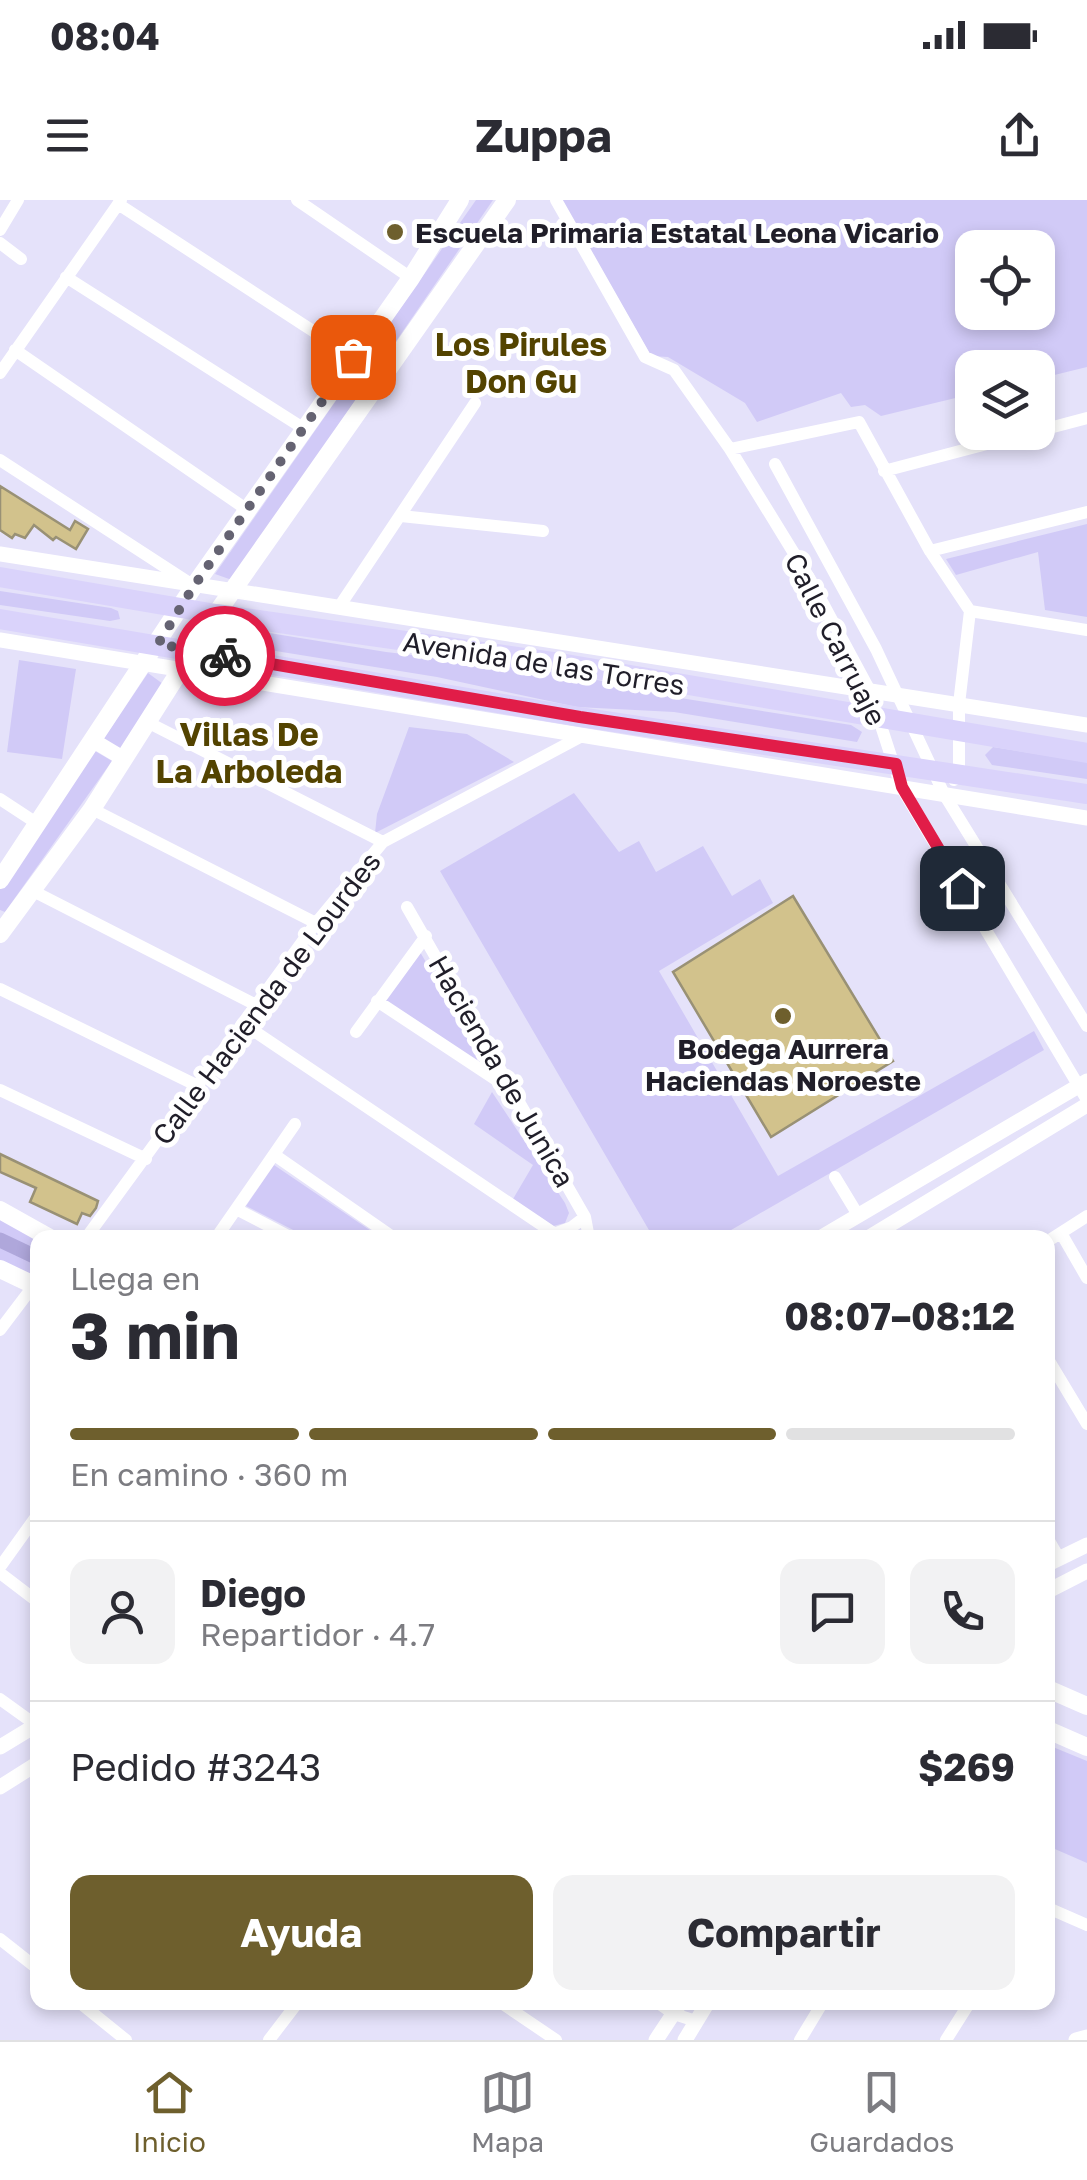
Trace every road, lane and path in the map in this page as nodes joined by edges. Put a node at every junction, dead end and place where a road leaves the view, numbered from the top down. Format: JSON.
{"nodes":[{"id":1,"x":18,"y":200,"type":"edge"},
{"id":2,"x":297,"y":200,"type":"edge"},
{"id":3,"x":460,"y":200,"type":"edge"},
{"id":4,"x":507,"y":200,"type":"edge"},
{"id":5,"x":556,"y":200,"type":"edge"},
{"id":6,"x":120,"y":202,"type":"edge"},
{"id":7,"x":0,"y":230,"type":"edge"},
{"id":8,"x":0,"y":244,"type":"edge"},
{"id":9,"x":21,"y":259,"type":"dead end"},
{"id":10,"x":66,"y":277,"type":"junction"},
{"id":11,"x":412,"y":278,"type":"junction"},
{"id":12,"x":15,"y":350,"type":"junction"},
{"id":13,"x":353,"y":357,"type":"junction"},
{"id":14,"x":0,"y":373,"type":"edge"},
{"id":15,"x":475,"y":403,"type":"dead end"},
{"id":16,"x":1087,"y":418,"type":"edge"},
{"id":17,"x":1055,"y":427,"type":"edge"},
{"id":18,"x":303,"y":428,"type":"junction"},
{"id":19,"x":730,"y":449,"type":"junction"},
{"id":20,"x":965,"y":450,"type":"edge"},
{"id":21,"x":0,"y":460,"type":"edge"},
{"id":22,"x":775,"y":464,"type":"dead end"},
{"id":23,"x":884,"y":471,"type":"junction"},
{"id":24,"x":246,"y":509,"type":"junction"},
{"id":25,"x":1087,"y":512,"type":"edge"},
{"id":26,"x":402,"y":516,"type":"junction"},
{"id":27,"x":543,"y":532,"type":"dead end"},
{"id":28,"x":930,"y":551,"type":"junction"},
{"id":29,"x":0,"y":554,"type":"edge"},
{"id":30,"x":0,"y":577,"type":"edge"},
{"id":31,"x":194,"y":586,"type":"junction"},
{"id":32,"x":235,"y":590,"type":"junction"},
{"id":33,"x":339,"y":607,"type":"junction"},
{"id":34,"x":180,"y":608,"type":"junction"},
{"id":35,"x":970,"y":611,"type":"junction"},
{"id":36,"x":216,"y":614,"type":"junction"},
{"id":37,"x":0,"y":619,"type":"edge"},
{"id":38,"x":1087,"y":630,"type":"edge"},
{"id":39,"x":0,"y":640,"type":"edge"},
{"id":40,"x":152,"y":653,"type":"junction"},
{"id":41,"x":187,"y":659,"type":"junction"},
{"id":42,"x":869,"y":690,"type":"junction"},
{"id":43,"x":899,"y":695,"type":"junction"},
{"id":44,"x":959,"y":704,"type":"junction"},
{"id":45,"x":880,"y":720,"type":"junction"},
{"id":46,"x":149,"y":723,"type":"junction"},
{"id":47,"x":913,"y":725,"type":"junction"},
{"id":48,"x":1087,"y":725,"type":"edge"},
{"id":49,"x":959,"y":733,"type":"junction"},
{"id":50,"x":582,"y":736,"type":"junction"},
{"id":51,"x":94,"y":742,"type":"junction"},
{"id":52,"x":1087,"y":753,"type":"edge"},
{"id":53,"x":124,"y":759,"type":"junction"},
{"id":54,"x":896,"y":764,"type":"junction"},
{"id":55,"x":932,"y":769,"type":"junction"},
{"id":56,"x":958,"y":774,"type":"junction"},
{"id":57,"x":902,"y":787,"type":"junction"},
{"id":58,"x":944,"y":794,"type":"junction"},
{"id":59,"x":1087,"y":794,"type":"edge"},
{"id":60,"x":0,"y":799,"type":"edge"},
{"id":61,"x":92,"y":809,"type":"junction"},
{"id":62,"x":1087,"y":818,"type":"edge"},
{"id":63,"x":38,"y":824,"type":"junction"},
{"id":64,"x":383,"y":842,"type":"junction"},
{"id":65,"x":0,"y":880,"type":"edge"},
{"id":66,"x":31,"y":890,"type":"junction"},
{"id":67,"x":408,"y":907,"type":"dead end"},
{"id":68,"x":3,"y":923,"type":"edge"},
{"id":69,"x":316,"y":923,"type":"junction"},
{"id":70,"x":426,"y":936,"type":"junction"},
{"id":71,"x":0,"y":988,"type":"edge"},
{"id":72,"x":377,"y":1001,"type":"junction"},
{"id":73,"x":1081,"y":1003,"type":"edge"},
{"id":74,"x":256,"y":1006,"type":"junction"},
{"id":75,"x":245,"y":1024,"type":"junction"},
{"id":76,"x":1087,"y":1026,"type":"edge"},
{"id":77,"x":356,"y":1032,"type":"dead end"},
{"id":78,"x":198,"y":1086,"type":"junction"},
{"id":79,"x":0,"y":1090,"type":"edge"},
{"id":80,"x":515,"y":1093,"type":"junction"},
{"id":81,"x":1085,"y":1093,"type":"edge"},
{"id":82,"x":295,"y":1124,"type":"dead end"},
{"id":83,"x":276,"y":1156,"type":"junction"},
{"id":84,"x":146,"y":1159,"type":"junction"},
{"id":85,"x":835,"y":1177,"type":"dead end"},
{"id":86,"x":236,"y":1209,"type":"junction"},
{"id":87,"x":0,"y":1210,"type":"edge"},
{"id":88,"x":858,"y":1215,"type":"junction"},
{"id":89,"x":1087,"y":1216,"type":"edge"},
{"id":90,"x":586,"y":1217,"type":"junction"},
{"id":91,"x":36,"y":1230,"type":"edge"},
{"id":92,"x":92,"y":1230,"type":"edge"},
{"id":93,"x":222,"y":1230,"type":"edge"},
{"id":94,"x":277,"y":1230,"type":"edge"},
{"id":95,"x":382,"y":1230,"type":"edge"},
{"id":96,"x":551,"y":1230,"type":"edge"},
{"id":97,"x":567,"y":1230,"type":"edge"},
{"id":98,"x":588,"y":1230,"type":"edge"},
{"id":99,"x":833,"y":1230,"type":"edge"},
{"id":100,"x":881,"y":1230,"type":"edge"},
{"id":101,"x":1061,"y":1233,"type":"junction"},
{"id":102,"x":1055,"y":1237,"type":"edge"},
{"id":103,"x":0,"y":1269,"type":"edge"},
{"id":104,"x":1087,"y":1278,"type":"edge"},
{"id":105,"x":30,"y":1283,"type":"edge"},
{"id":106,"x":30,"y":1293,"type":"edge"},
{"id":107,"x":0,"y":1330,"type":"edge"},
{"id":108,"x":1055,"y":1371,"type":"edge"},
{"id":109,"x":1087,"y":1424,"type":"edge"},
{"id":110,"x":30,"y":1526,"type":"edge"},
{"id":111,"x":1087,"y":1545,"type":"edge"},
{"id":112,"x":1055,"y":1560,"type":"edge"},
{"id":113,"x":0,"y":1570,"type":"edge"},
{"id":114,"x":1086,"y":1572,"type":"edge"},
{"id":115,"x":1055,"y":1588,"type":"edge"},
{"id":116,"x":30,"y":1595,"type":"edge"},
{"id":117,"x":1055,"y":1692,"type":"edge"},
{"id":118,"x":0,"y":1699,"type":"edge"},
{"id":119,"x":1087,"y":1706,"type":"edge"},
{"id":120,"x":30,"y":1720,"type":"edge"},
{"id":121,"x":30,"y":1729,"type":"edge"},
{"id":122,"x":1055,"y":1733,"type":"edge"},
{"id":123,"x":1087,"y":1747,"type":"edge"},
{"id":124,"x":0,"y":1748,"type":"edge"},
{"id":125,"x":30,"y":1768,"type":"edge"},
{"id":126,"x":0,"y":1787,"type":"edge"},
{"id":127,"x":1055,"y":1911,"type":"edge"},
{"id":128,"x":1087,"y":1925,"type":"edge"},
{"id":129,"x":0,"y":1940,"type":"edge"},
{"id":130,"x":30,"y":1963,"type":"edge"},
{"id":131,"x":89,"y":2010,"type":"edge"},
{"id":132,"x":291,"y":2010,"type":"edge"},
{"id":133,"x":512,"y":2010,"type":"edge"},
{"id":134,"x":676,"y":2010,"type":"edge"},
{"id":135,"x":680,"y":2010,"type":"edge"},
{"id":136,"x":703,"y":2010,"type":"edge"},
{"id":137,"x":818,"y":2010,"type":"edge"},
{"id":138,"x":965,"y":2010,"type":"edge"},
{"id":139,"x":696,"y":2020,"type":"junction"},
{"id":140,"x":1087,"y":2037,"type":"edge"},
{"id":141,"x":126,"y":2040,"type":"edge"},
{"id":142,"x":270,"y":2040,"type":"edge"},
{"id":143,"x":556,"y":2040,"type":"edge"},
{"id":144,"x":656,"y":2040,"type":"edge"},
{"id":145,"x":685,"y":2040,"type":"edge"},
{"id":146,"x":800,"y":2040,"type":"edge"},
{"id":147,"x":946,"y":2040,"type":"edge"},
{"id":148,"x":1076,"y":2040,"type":"edge"}],
"edges":[{"from":1,"to":7,"type":"street"},
{"from":2,"to":11,"type":"street"},
{"from":3,"to":11,"type":"main road"},
{"from":4,"to":32,"type":"main road"},
{"from":5,"to":19,"type":"street","name":"Calle Carruaje"},
{"from":6,"to":10,"type":"street"},
{"from":6,"to":13,"type":"street"},
{"from":8,"to":9,"type":"street"},
{"from":10,"to":12,"type":"street"},
{"from":10,"to":18,"type":"street"},
{"from":11,"to":13,"type":"main road"},
{"from":12,"to":14,"type":"street"},
{"from":12,"to":24,"type":"street"},
{"from":13,"to":18,"type":"main road"},
{"from":15,"to":26,"type":"street"},
{"from":16,"to":17,"type":"street"},
{"from":18,"to":24,"type":"main road"},
{"from":19,"to":23,"type":"street"},
{"from":19,"to":42,"type":"street","name":"Calle Carruaje"},
{"from":20,"to":23,"type":"street"},
{"from":21,"to":31,"type":"street"},
{"from":22,"to":43,"type":"street","name":"Calle Carruaje"},
{"from":23,"to":28,"type":"street"},
{"from":24,"to":31,"type":"main road"},
{"from":25,"to":28,"type":"street"},
{"from":26,"to":27,"type":"street"},
{"from":26,"to":33,"type":"street"},
{"from":28,"to":35,"type":"street"},
{"from":29,"to":31,"type":"street","name":"Avenida de las Torres"},
{"from":30,"to":34,"type":"main road","name":"Avenida de las Torres"},
{"from":31,"to":32,"type":"street","name":"Avenida de las Torres"},
{"from":31,"to":34,"type":"main road"},
{"from":32,"to":33,"type":"street","name":"Avenida de las Torres"},
{"from":32,"to":36,"type":"main road"},
{"from":33,"to":42,"type":"street","name":"Avenida de las Torres"},
{"from":34,"to":36,"type":"main road","name":"Avenida de las Torres"},
{"from":34,"to":40,"type":"main road"},
{"from":35,"to":38,"type":"street"},
{"from":35,"to":44,"type":"street"},
{"from":36,"to":41,"type":"main road"},
{"from":36,"to":45,"type":"main road","name":"Avenida de las Torres"},
{"from":37,"to":40,"type":"main road","name":"Avenida de las Torres"},
{"from":39,"to":40,"type":"street","name":"Avenida de las Torres"},
{"from":40,"to":41,"type":"main road","name":"Avenida de las Torres"},
{"from":40,"to":51,"type":"main road"},
{"from":41,"to":46,"type":"main road"},
{"from":41,"to":50,"type":"street","name":"Avenida de las Torres"},
{"from":41,"to":54,"type":"main road","name":"Avenida de las Torres"},
{"from":42,"to":43,"type":"street","name":"Avenida de las Torres"},
{"from":42,"to":45,"type":"street","name":"Calle Carruaje"},
{"from":43,"to":44,"type":"street","name":"Avenida de las Torres"},
{"from":43,"to":47,"type":"street","name":"Calle Carruaje"},
{"from":44,"to":48,"type":"street","name":"Avenida de las Torres"},
{"from":44,"to":49,"type":"street"},
{"from":45,"to":47,"type":"main road","name":"Avenida de las Torres"},
{"from":45,"to":54,"type":"street","name":"Calle Carruaje"},
{"from":46,"to":53,"type":"main road"},
{"from":46,"to":64,"type":"street"},
{"from":47,"to":49,"type":"main road","name":"Avenida de las Torres"},
{"from":47,"to":55,"type":"street","name":"Calle Carruaje"},
{"from":49,"to":52,"type":"main road","name":"Avenida de las Torres"},
{"from":49,"to":56,"type":"street"},
{"from":50,"to":57,"type":"street","name":"Avenida de las Torres"},
{"from":50,"to":64,"type":"street","name":"Calle Hacienda de Lourdes"},
{"from":51,"to":53,"type":"street"},
{"from":51,"to":63,"type":"main road"},
{"from":53,"to":61,"type":"main road"},
{"from":54,"to":55,"type":"main road","name":"Avenida de las Torres"},
{"from":54,"to":57,"type":"street","name":"Calle Carruaje"},
{"from":55,"to":56,"type":"main road","name":"Avenida de las Torres"},
{"from":55,"to":58,"type":"street","name":"Calle Carruaje"},
{"from":56,"to":58,"type":"street"},
{"from":56,"to":59,"type":"main road","name":"Avenida de las Torres"},
{"from":57,"to":58,"type":"street","name":"Avenida de las Torres"},
{"from":57,"to":81,"type":"street","name":"Calle Carruaje"},
{"from":58,"to":62,"type":"street","name":"Avenida de las Torres"},
{"from":58,"to":73,"type":"street","name":"Calle Carruaje"},
{"from":60,"to":63,"type":"street"},
{"from":61,"to":66,"type":"main road"},
{"from":61,"to":69,"type":"street"},
{"from":63,"to":65,"type":"main road"},
{"from":64,"to":69,"type":"street","name":"Calle Hacienda de Lourdes"},
{"from":66,"to":68,"type":"main road"},
{"from":66,"to":74,"type":"street"},
{"from":67,"to":70,"type":"street","name":"Hacienda de Junica"},
{"from":69,"to":74,"type":"street","name":"Calle Hacienda de Lourdes"},
{"from":70,"to":72,"type":"street"},
{"from":70,"to":80,"type":"street","name":"Hacienda de Junica"},
{"from":71,"to":78,"type":"street"},
{"from":72,"to":77,"type":"street"},
{"from":72,"to":80,"type":"street"},
{"from":73,"to":76,"type":"street","name":"Calle Carruaje"},
{"from":74,"to":75,"type":"street","name":"Calle Hacienda de Lourdes"},
{"from":75,"to":78,"type":"street","name":"Calle Hacienda de Lourdes"},
{"from":75,"to":96,"type":"street"},
{"from":78,"to":84,"type":"street","name":"Calle Hacienda de Lourdes"},
{"from":79,"to":84,"type":"street"},
{"from":80,"to":90,"type":"street","name":"Hacienda de Junica"},
{"from":81,"to":88,"type":"street"},
{"from":81,"to":100,"type":"street"},
{"from":82,"to":83,"type":"street"},
{"from":83,"to":86,"type":"street"},
{"from":83,"to":95,"type":"street"},
{"from":84,"to":92,"type":"street","name":"Calle Hacienda de Lourdes"},
{"from":85,"to":88,"type":"street"},
{"from":86,"to":93,"type":"street"},
{"from":86,"to":94,"type":"street"},
{"from":87,"to":91,"type":"main road"},
{"from":88,"to":99,"type":"street"},
{"from":89,"to":101,"type":"street"},
{"from":90,"to":97,"type":"street"},
{"from":90,"to":98,"type":"street","name":"Hacienda de Junica"},
{"from":101,"to":102,"type":"street"},
{"from":101,"to":104,"type":"street"},
{"from":103,"to":105,"type":"main road"},
{"from":106,"to":107,"type":"street"},
{"from":108,"to":109,"type":"street"},
{"from":110,"to":113,"type":"street"},
{"from":111,"to":112,"type":"street"},
{"from":113,"to":116,"type":"street"},
{"from":114,"to":115,"type":"street"},
{"from":117,"to":119,"type":"main road"},
{"from":118,"to":120,"type":"street"},
{"from":121,"to":124,"type":"street"},
{"from":122,"to":123,"type":"main road"},
{"from":125,"to":126,"type":"street"},
{"from":127,"to":128,"type":"street"},
{"from":129,"to":130,"type":"street"},
{"from":131,"to":141,"type":"street"},
{"from":132,"to":142,"type":"street"},
{"from":133,"to":143,"type":"street"},
{"from":134,"to":144,"type":"street"},
{"from":135,"to":139,"type":"street"},
{"from":136,"to":139,"type":"street"},
{"from":137,"to":146,"type":"street"},
{"from":138,"to":147,"type":"street"},
{"from":139,"to":145,"type":"street"},
{"from":140,"to":148,"type":"street"}]}
